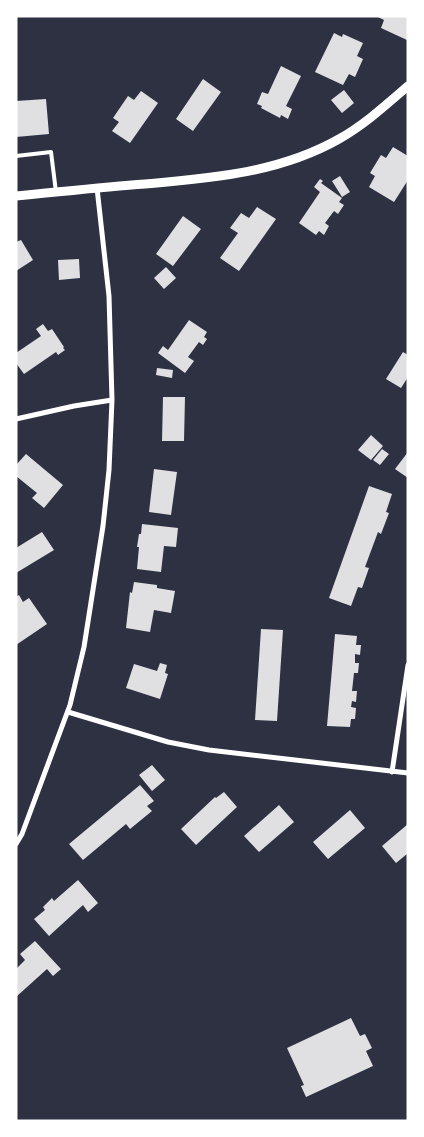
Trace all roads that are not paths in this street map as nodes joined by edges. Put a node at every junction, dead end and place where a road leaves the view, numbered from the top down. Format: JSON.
{"nodes":[{"id":1,"x":408,"y":86,"type":"edge"},
{"id":2,"x":16,"y":156,"type":"edge"},
{"id":3,"x":97,"y":188,"type":"junction"},
{"id":4,"x":56,"y":192,"type":"junction"},
{"id":5,"x":16,"y":196,"type":"edge"},
{"id":6,"x":112,"y":400,"type":"junction"},
{"id":7,"x":16,"y":419,"type":"edge"},
{"id":8,"x":408,"y":665,"type":"edge"},
{"id":9,"x":68,"y":712,"type":"junction"},
{"id":10,"x":392,"y":772,"type":"junction"},
{"id":11,"x":408,"y":773,"type":"edge"},
{"id":12,"x":16,"y":844,"type":"edge"}],
"edges":[{"from":1,"to":3,"type":"street"},
{"from":2,"to":4,"type":"lane"},
{"from":3,"to":4,"type":"street"},
{"from":3,"to":6,"type":"street"},
{"from":4,"to":5,"type":"street"},
{"from":6,"to":7,"type":"street"},
{"from":6,"to":9,"type":"street"},
{"from":8,"to":10,"type":"street"},
{"from":9,"to":10,"type":"street"},
{"from":9,"to":12,"type":"street"},
{"from":10,"to":11,"type":"street"}]}
